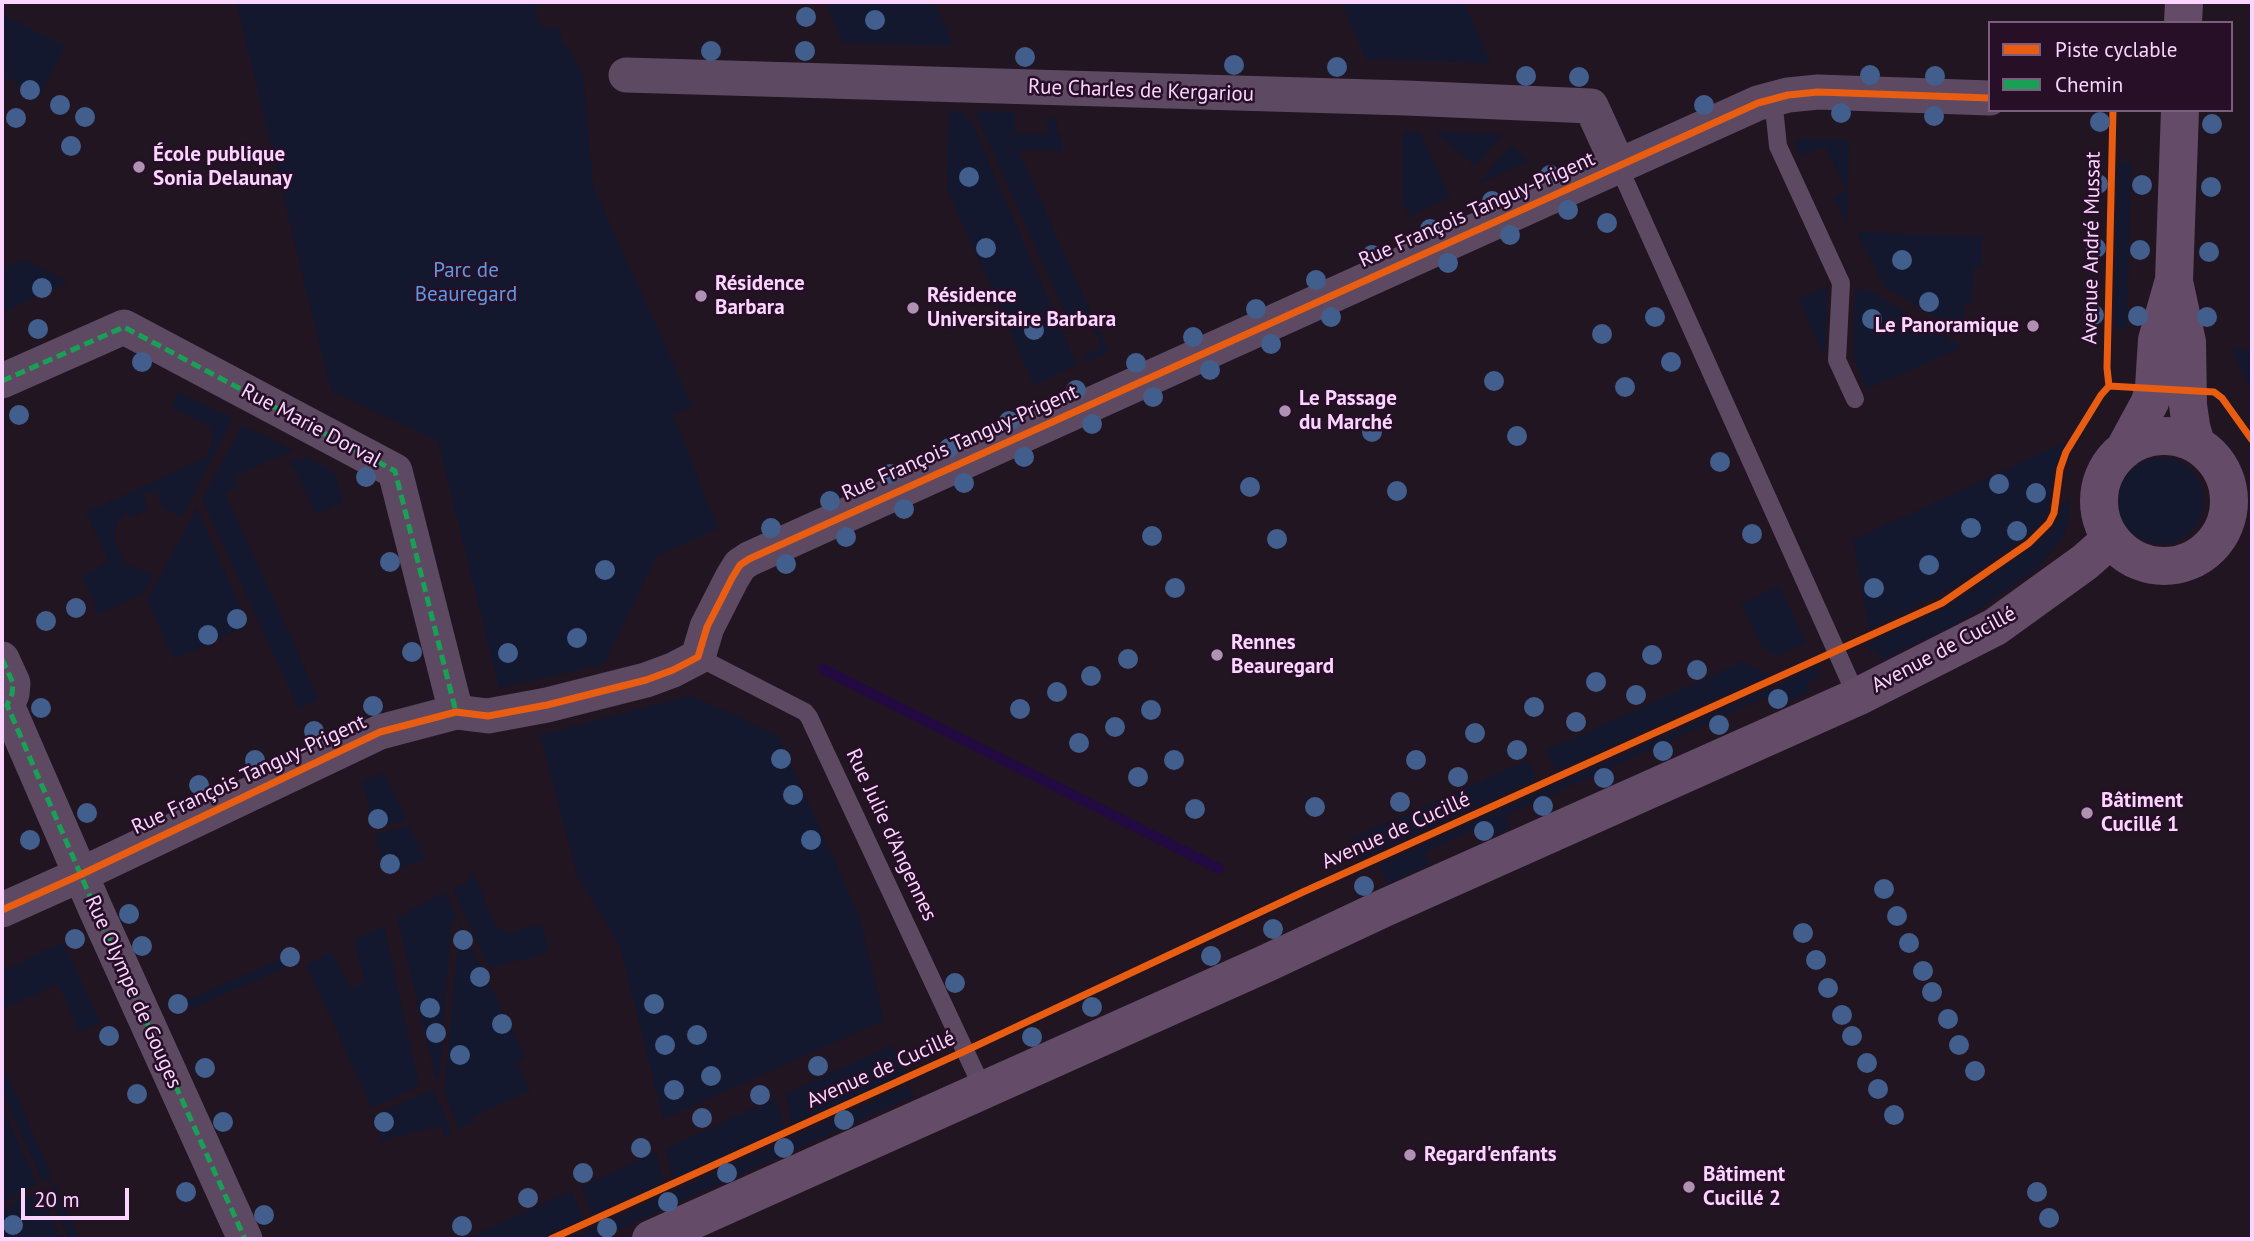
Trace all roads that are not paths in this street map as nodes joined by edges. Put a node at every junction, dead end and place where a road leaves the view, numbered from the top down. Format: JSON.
{"nodes":[{"id":1,"x":2184,"y":2,"type":"edge"},
{"id":2,"x":2183,"y":21,"type":"edge"},
{"id":3,"x":626,"y":75,"type":"dead end"},
{"id":4,"x":1773,"y":98,"type":"junction"},
{"id":5,"x":1988,"y":98,"type":"edge"},
{"id":6,"x":2180,"y":112,"type":"edge"},
{"id":7,"x":1618,"y":165,"type":"junction"},
{"id":8,"x":2174,"y":280,"type":"junction"},
{"id":9,"x":2,"y":381,"type":"edge"},
{"id":10,"x":1855,"y":399,"type":"dead end"},
{"id":11,"x":2203,"y":449,"type":"junction"},
{"id":12,"x":2124,"y":450,"type":"junction"},
{"id":13,"x":2252,"y":472,"type":"edge"},
{"id":14,"x":2237,"y":526,"type":"edge"},
{"id":15,"x":2111,"y":539,"type":"junction"},
{"id":16,"x":698,"y":657,"type":"junction"},
{"id":17,"x":2,"y":659,"type":"edge"},
{"id":18,"x":1857,"y":697,"type":"junction"},
{"id":19,"x":4,"y":705,"type":"edge"},
{"id":20,"x":456,"y":712,"type":"junction"},
{"id":21,"x":80,"y":875,"type":"junction"},
{"id":22,"x":2,"y":910,"type":"edge"},
{"id":23,"x":983,"y":1089,"type":"junction"},
{"id":24,"x":245,"y":1239,"type":"edge"},
{"id":25,"x":652,"y":1239,"type":"edge"}],
"edges":[{"from":1,"to":2,"type":"street"},
{"from":3,"to":7,"type":"street","name":"Rue Charles de Kergariou"},
{"from":4,"to":5,"type":"street","name":"Rue François Tanguy-Prigent"},
{"from":4,"to":7,"type":"street","name":"Rue François Tanguy-Prigent"},
{"from":4,"to":10,"type":"lane"},
{"from":6,"to":8,"type":"street"},
{"from":7,"to":16,"type":"street","name":"Rue François Tanguy-Prigent"},
{"from":7,"to":18,"type":"lane"},
{"from":8,"to":11,"type":"street"},
{"from":8,"to":12,"type":"street"},
{"from":9,"to":20,"type":"street","name":"Rue Marie Dorval"},
{"from":11,"to":12,"type":"street"},
{"from":11,"to":13,"type":"street"},
{"from":11,"to":14,"type":"street"},
{"from":12,"to":15,"type":"street"},
{"from":14,"to":15,"type":"street"},
{"from":15,"to":18,"type":"street","name":"Avenue de Cucillé"},
{"from":16,"to":20,"type":"street","name":"Rue François Tanguy-Prigent"},
{"from":16,"to":23,"type":"lane","name":"Rue Julie d'Angennes"},
{"from":17,"to":19,"type":"street","name":"Rue Olympe de Gouges"},
{"from":18,"to":23,"type":"street","name":"Avenue de Cucillé"},
{"from":19,"to":21,"type":"street","name":"Rue Olympe de Gouges"},
{"from":20,"to":21,"type":"street","name":"Rue François Tanguy-Prigent"},
{"from":21,"to":22,"type":"street","name":"Rue François Tanguy-Prigent"},
{"from":21,"to":24,"type":"street","name":"Rue Olympe de Gouges"},
{"from":23,"to":25,"type":"street","name":"Avenue de Cucillé"}]}
